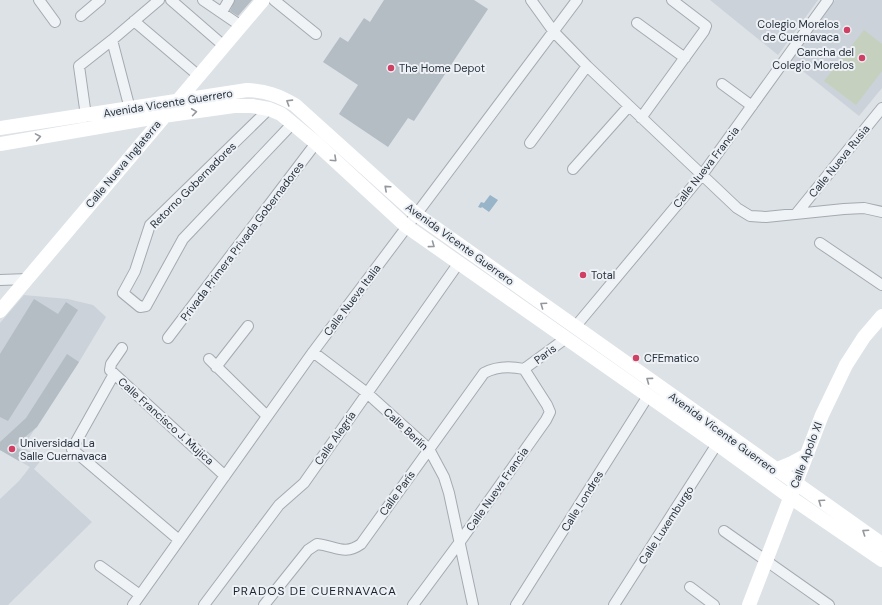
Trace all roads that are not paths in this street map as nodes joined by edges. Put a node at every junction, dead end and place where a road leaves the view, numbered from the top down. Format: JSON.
{"nodes":[{"id":1,"x":39,"y":0,"type":"edge"},
{"id":2,"x":100,"y":0,"type":"edge"},
{"id":3,"x":159,"y":0,"type":"edge"},
{"id":4,"x":171,"y":0,"type":"edge"},
{"id":5,"x":204,"y":0,"type":"edge"},
{"id":6,"x":229,"y":0,"type":"edge"},
{"id":7,"x":264,"y":0,"type":"edge"},
{"id":8,"x":274,"y":0,"type":"edge"},
{"id":9,"x":531,"y":0,"type":"edge"},
{"id":10,"x":577,"y":0,"type":"edge"},
{"id":11,"x":672,"y":0,"type":"edge"},
{"id":12,"x":828,"y":0,"type":"edge"},
{"id":13,"x":222,"y":12,"type":"junction"},
{"id":14,"x":81,"y":16,"type":"dead end"},
{"id":15,"x":134,"y":20,"type":"junction"},
{"id":16,"x":55,"y":22,"type":"dead end"},
{"id":17,"x":637,"y":23,"type":"dead end"},
{"id":18,"x":241,"y":26,"type":"junction"},
{"id":19,"x":554,"y":32,"type":"junction"},
{"id":20,"x":316,"y":34,"type":"dead end"},
{"id":21,"x":112,"y":40,"type":"junction"},
{"id":22,"x":224,"y":46,"type":"junction"},
{"id":23,"x":685,"y":58,"type":"junction"},
{"id":24,"x":587,"y":66,"type":"junction"},
{"id":25,"x":199,"y":76,"type":"junction"},
{"id":26,"x":722,"y":84,"type":"dead end"},
{"id":27,"x":179,"y":99,"type":"junction"},
{"id":28,"x":629,"y":106,"type":"junction"},
{"id":29,"x":752,"y":106,"type":"junction"},
{"id":30,"x":882,"y":108,"type":"edge"},
{"id":31,"x":130,"y":109,"type":"junction"},
{"id":32,"x":269,"y":109,"type":"junction"},
{"id":33,"x":86,"y":116,"type":"junction"},
{"id":34,"x":163,"y":116,"type":"junction"},
{"id":35,"x":641,"y":118,"type":"junction"},
{"id":36,"x":293,"y":123,"type":"junction"},
{"id":37,"x":0,"y":128,"type":"edge"},
{"id":38,"x":316,"y":143,"type":"junction"},
{"id":39,"x":530,"y":143,"type":"dead end"},
{"id":40,"x":0,"y":144,"type":"edge"},
{"id":41,"x":573,"y":169,"type":"dead end"},
{"id":42,"x":702,"y":175,"type":"junction"},
{"id":43,"x":882,"y":212,"type":"edge"},
{"id":44,"x":416,"y":214,"type":"junction"},
{"id":45,"x":796,"y":214,"type":"junction"},
{"id":46,"x":406,"y":226,"type":"junction"},
{"id":47,"x":820,"y":243,"type":"dead end"},
{"id":48,"x":458,"y":264,"type":"junction"},
{"id":49,"x":28,"y":279,"type":"junction"},
{"id":50,"x":0,"y":280,"type":"edge"},
{"id":51,"x":882,"y":285,"type":"edge"},
{"id":52,"x":0,"y":311,"type":"edge"},
{"id":53,"x":882,"y":316,"type":"edge"},
{"id":54,"x":248,"y":326,"type":"dead end"},
{"id":55,"x":575,"y":327,"type":"junction"},
{"id":56,"x":168,"y":338,"type":"dead end"},
{"id":57,"x":565,"y":338,"type":"junction"},
{"id":58,"x":122,"y":348,"type":"dead end"},
{"id":59,"x":313,"y":352,"type":"junction"},
{"id":60,"x":209,"y":359,"type":"dead end"},
{"id":61,"x":216,"y":367,"type":"junction"},
{"id":62,"x":524,"y":369,"type":"junction"},
{"id":63,"x":114,"y":374,"type":"junction"},
{"id":64,"x":367,"y":393,"type":"junction"},
{"id":65,"x":648,"y":396,"type":"junction"},
{"id":66,"x":267,"y":416,"type":"junction"},
{"id":67,"x":717,"y":444,"type":"junction"},
{"id":68,"x":429,"y":449,"type":"junction"},
{"id":69,"x":807,"y":455,"type":"junction"},
{"id":70,"x":775,"y":470,"type":"junction"},
{"id":71,"x":225,"y":476,"type":"junction"},
{"id":72,"x":795,"y":484,"type":"junction"},
{"id":73,"x":790,"y":497,"type":"junction"},
{"id":74,"x":724,"y":531,"type":"dead end"},
{"id":75,"x":179,"y":540,"type":"junction"},
{"id":76,"x":460,"y":543,"type":"junction"},
{"id":77,"x":882,"y":544,"type":"edge"},
{"id":78,"x":882,"y":560,"type":"edge"},
{"id":79,"x":766,"y":562,"type":"junction"},
{"id":80,"x":100,"y":566,"type":"dead end"},
{"id":81,"x":690,"y":587,"type":"dead end"},
{"id":82,"x":140,"y":595,"type":"junction"},
{"id":83,"x":133,"y":605,"type":"edge"},
{"id":84,"x":204,"y":605,"type":"edge"},
{"id":85,"x":264,"y":605,"type":"edge"},
{"id":86,"x":413,"y":605,"type":"edge"},
{"id":87,"x":473,"y":605,"type":"edge"},
{"id":88,"x":516,"y":605,"type":"edge"},
{"id":89,"x":614,"y":605,"type":"edge"},
{"id":90,"x":714,"y":605,"type":"edge"},
{"id":91,"x":749,"y":605,"type":"edge"},
{"id":92,"x":829,"y":605,"type":"edge"}],
"edges":[{"from":1,"to":16,"type":"street"},
{"from":2,"to":14,"type":"street"},
{"from":3,"to":15,"type":"street"},
{"from":4,"to":22,"type":"street"},
{"from":5,"to":13,"type":"street"},
{"from":6,"to":13,"type":"street"},
{"from":7,"to":18,"type":"main road","name":"Calle Nueva Inglaterra"},
{"from":8,"to":20,"type":"street"},
{"from":9,"to":19,"type":"street"},
{"from":10,"to":19,"type":"street","name":"Calle Nueva Italia"},
{"from":11,"to":23,"type":"street"},
{"from":12,"to":29,"type":"street","name":"Calle Nueva Francia"},
{"from":13,"to":18,"type":"street"},
{"from":15,"to":21,"type":"street"},
{"from":15,"to":25,"type":"street"},
{"from":17,"to":23,"type":"street"},
{"from":18,"to":22,"type":"main road","name":"Calle Nueva Inglaterra"},
{"from":19,"to":24,"type":"street"},
{"from":19,"to":44,"type":"street","name":"Calle Nueva Italia"},
{"from":21,"to":31,"type":"street"},
{"from":21,"to":33,"type":"street"},
{"from":22,"to":25,"type":"main road","name":"Calle Nueva Inglaterra"},
{"from":23,"to":35,"type":"street"},
{"from":24,"to":28,"type":"street"},
{"from":24,"to":39,"type":"street"},
{"from":25,"to":27,"type":"main road","name":"Calle Nueva Inglaterra"},
{"from":26,"to":29,"type":"street"},
{"from":27,"to":31,"type":"main road","name":"Avenida Vicente Guerrero"},
{"from":27,"to":34,"type":"main road","name":"Calle Nueva Inglaterra"},
{"from":44,"to":27,"type":"main road","name":"Avenida Vicente Guerrero","one_way":true},
{"from":28,"to":35,"type":"street"},
{"from":28,"to":41,"type":"street"},
{"from":29,"to":42,"type":"street","name":"Calle Nueva Francia"},
{"from":30,"to":45,"type":"street","name":"Calle Nueva Rusia"},
{"from":31,"to":33,"type":"main road","name":"Avenida Vicente Guerrero"},
{"from":34,"to":32,"type":"main road","name":"Avenida Vicente Guerrero","one_way":true},
{"from":32,"to":36,"type":"main road","name":"Avenida Vicente Guerrero"},
{"from":32,"to":36,"type":"street","name":"Retorno Gobernadores"},
{"from":33,"to":37,"type":"main road","name":"Avenida Vicente Guerrero"},
{"from":40,"to":34,"type":"main road","name":"Avenida Vicente Guerrero","one_way":true},
{"from":34,"to":49,"type":"main road","name":"Calle Nueva Inglaterra"},
{"from":35,"to":42,"type":"street"},
{"from":36,"to":38,"type":"main road","name":"Avenida Vicente Guerrero"},
{"from":38,"to":46,"type":"main road","name":"Avenida Vicente Guerrero","one_way":true},
{"from":38,"to":56,"type":"street","name":"Privada Primera Privada Gobernadores"},
{"from":42,"to":45,"type":"street"},
{"from":42,"to":55,"type":"street","name":"Calle Nueva Francia"},
{"from":43,"to":45,"type":"street"},
{"from":44,"to":46,"type":"street","name":"Calle Nueva Italia"},
{"from":55,"to":44,"type":"main road","name":"Avenida Vicente Guerrero","one_way":true},
{"from":46,"to":48,"type":"main road","name":"Avenida Vicente Guerrero","one_way":true},
{"from":46,"to":59,"type":"street","name":"Calle Nueva Italia"},
{"from":47,"to":51,"type":"street"},
{"from":48,"to":57,"type":"main road","name":"Avenida Vicente Guerrero"},
{"from":48,"to":64,"type":"street","name":"Calle Alegría"},
{"from":49,"to":50,"type":"street"},
{"from":49,"to":52,"type":"main road","name":"Calle Nueva Inglaterra"},
{"from":53,"to":69,"type":"main road","name":"Calle Apolo XI"},
{"from":54,"to":61,"type":"street"},
{"from":70,"to":55,"type":"main road","name":"Avenida Vicente Guerrero","one_way":true},
{"from":57,"to":62,"type":"street","name":"Paris"},
{"from":57,"to":65,"type":"main road","name":"Avenida Vicente Guerrero"},
{"from":58,"to":63,"type":"street"},
{"from":59,"to":64,"type":"street","name":"Calle Berlín"},
{"from":59,"to":66,"type":"street","name":"Calle Nueva Italia"},
{"from":60,"to":61,"type":"street"},
{"from":61,"to":66,"type":"street"},
{"from":62,"to":68,"type":"street","name":"Calle París"},
{"from":62,"to":76,"type":"street","name":"Calle Nueva Francia"},
{"from":63,"to":71,"type":"street","name":"Calle Francisco J. Mujica"},
{"from":63,"to":75,"type":"street","name":"Calle Francisco J. Mujica"},
{"from":64,"to":68,"type":"street","name":"Calle Berlín"},
{"from":64,"to":84,"type":"street","name":"Calle Alegría"},
{"from":65,"to":67,"type":"main road","name":"Avenida Vicente Guerrero"},
{"from":65,"to":88,"type":"street","name":"Calle Londres"},
{"from":66,"to":71,"type":"street","name":"Calle Nueva Italia"},
{"from":67,"to":73,"type":"main road","name":"Avenida Vicente Guerrero"},
{"from":67,"to":89,"type":"street","name":"Calle Luxemburgo"},
{"from":68,"to":76,"type":"street","name":"Calle Berlín"},
{"from":68,"to":85,"type":"street","name":"Calle París"},
{"from":69,"to":70,"type":"main road"},
{"from":69,"to":72,"type":"main road","name":"Calle Apolo XI"},
{"from":70,"to":72,"type":"main road","name":"Avenida Vicente Guerrero"},
{"from":71,"to":75,"type":"street","name":"Calle Nueva Italia"},
{"from":72,"to":73,"type":"main road","name":"Calle Apolo XI"},
{"from":77,"to":72,"type":"main road","name":"Avenida Vicente Guerrero","one_way":true},
{"from":73,"to":78,"type":"main road","name":"Avenida Vicente Guerrero"},
{"from":73,"to":79,"type":"main road","name":"Calle Apolo XI"},
{"from":74,"to":79,"type":"street"},
{"from":75,"to":82,"type":"street","name":"Calle Nueva Italia"},
{"from":76,"to":86,"type":"street","name":"Calle Nueva Francia"},
{"from":76,"to":87,"type":"street","name":"Calle Berlín"},
{"from":79,"to":91,"type":"main road","name":"Calle Apolo XI"},
{"from":79,"to":92,"type":"street"},
{"from":80,"to":82,"type":"street"},
{"from":81,"to":90,"type":"street"},
{"from":82,"to":83,"type":"street","name":"Calle Nueva Italia"}]}
